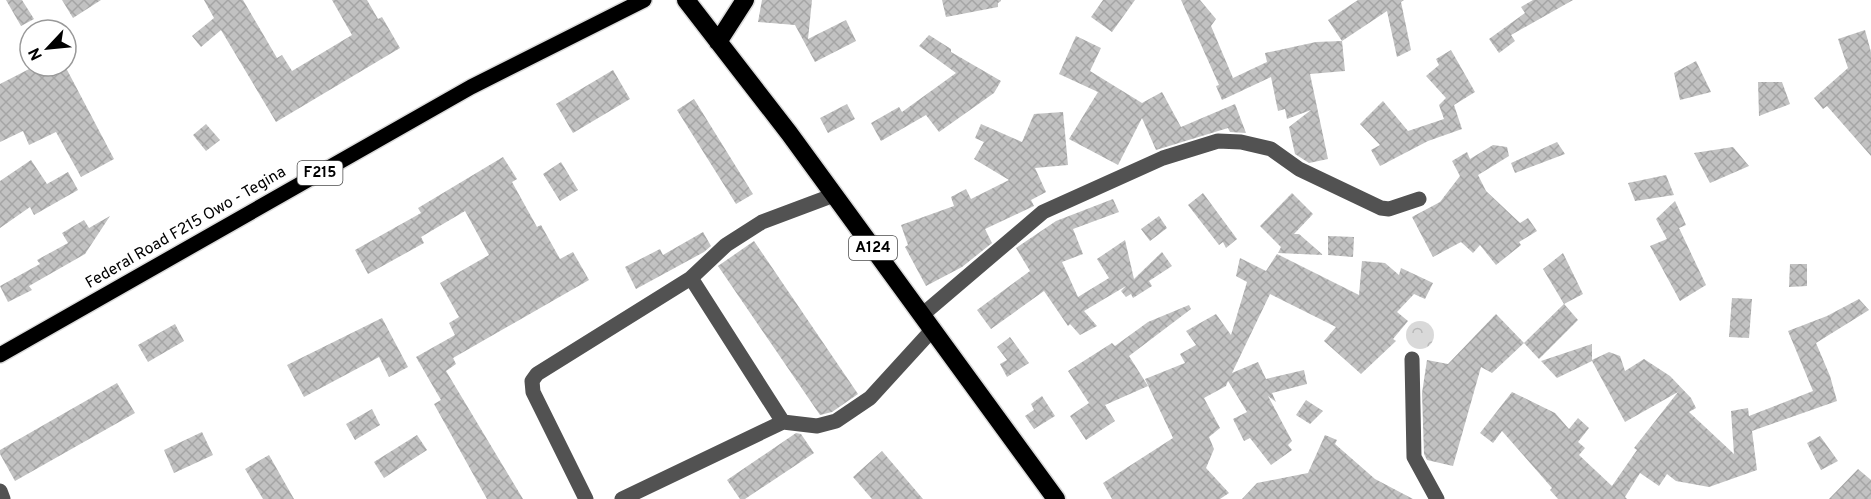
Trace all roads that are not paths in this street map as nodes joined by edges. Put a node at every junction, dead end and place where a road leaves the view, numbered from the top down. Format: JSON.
{"nodes":[{"id":1,"x":644,"y":0,"type":"edge"},
{"id":2,"x":686,"y":0,"type":"edge"},
{"id":3,"x":745,"y":0,"type":"edge"},
{"id":4,"x":718,"y":42,"type":"junction"},
{"id":5,"x":834,"y":195,"type":"junction"},
{"id":6,"x":1419,"y":200,"type":"dead end"},
{"id":7,"x":691,"y":278,"type":"junction"},
{"id":8,"x":927,"y":322,"type":"junction"},
{"id":9,"x":0,"y":355,"type":"edge"},
{"id":10,"x":1412,"y":359,"type":"dead end"},
{"id":11,"x":783,"y":422,"type":"junction"},
{"id":12,"x":586,"y":499,"type":"edge"},
{"id":13,"x":622,"y":499,"type":"edge"},
{"id":14,"x":1056,"y":499,"type":"edge"},
{"id":15,"x":1437,"y":499,"type":"edge"}],
"edges":[{"from":1,"to":9,"type":"main road","name":"Federal Road F215 Owo - Tegina","number":"F215"},
{"from":2,"to":4,"type":"highway","number":"A124"},
{"from":3,"to":4,"type":"highway"},
{"from":4,"to":5,"type":"highway","number":"A124"},
{"from":5,"to":7,"type":"street"},
{"from":5,"to":8,"type":"highway","number":"A124"},
{"from":6,"to":8,"type":"street"},
{"from":7,"to":11,"type":"street"},
{"from":7,"to":12,"type":"street"},
{"from":8,"to":11,"type":"street"},
{"from":8,"to":14,"type":"highway","number":"A124"},
{"from":10,"to":15,"type":"street"},
{"from":11,"to":13,"type":"street"}]}
